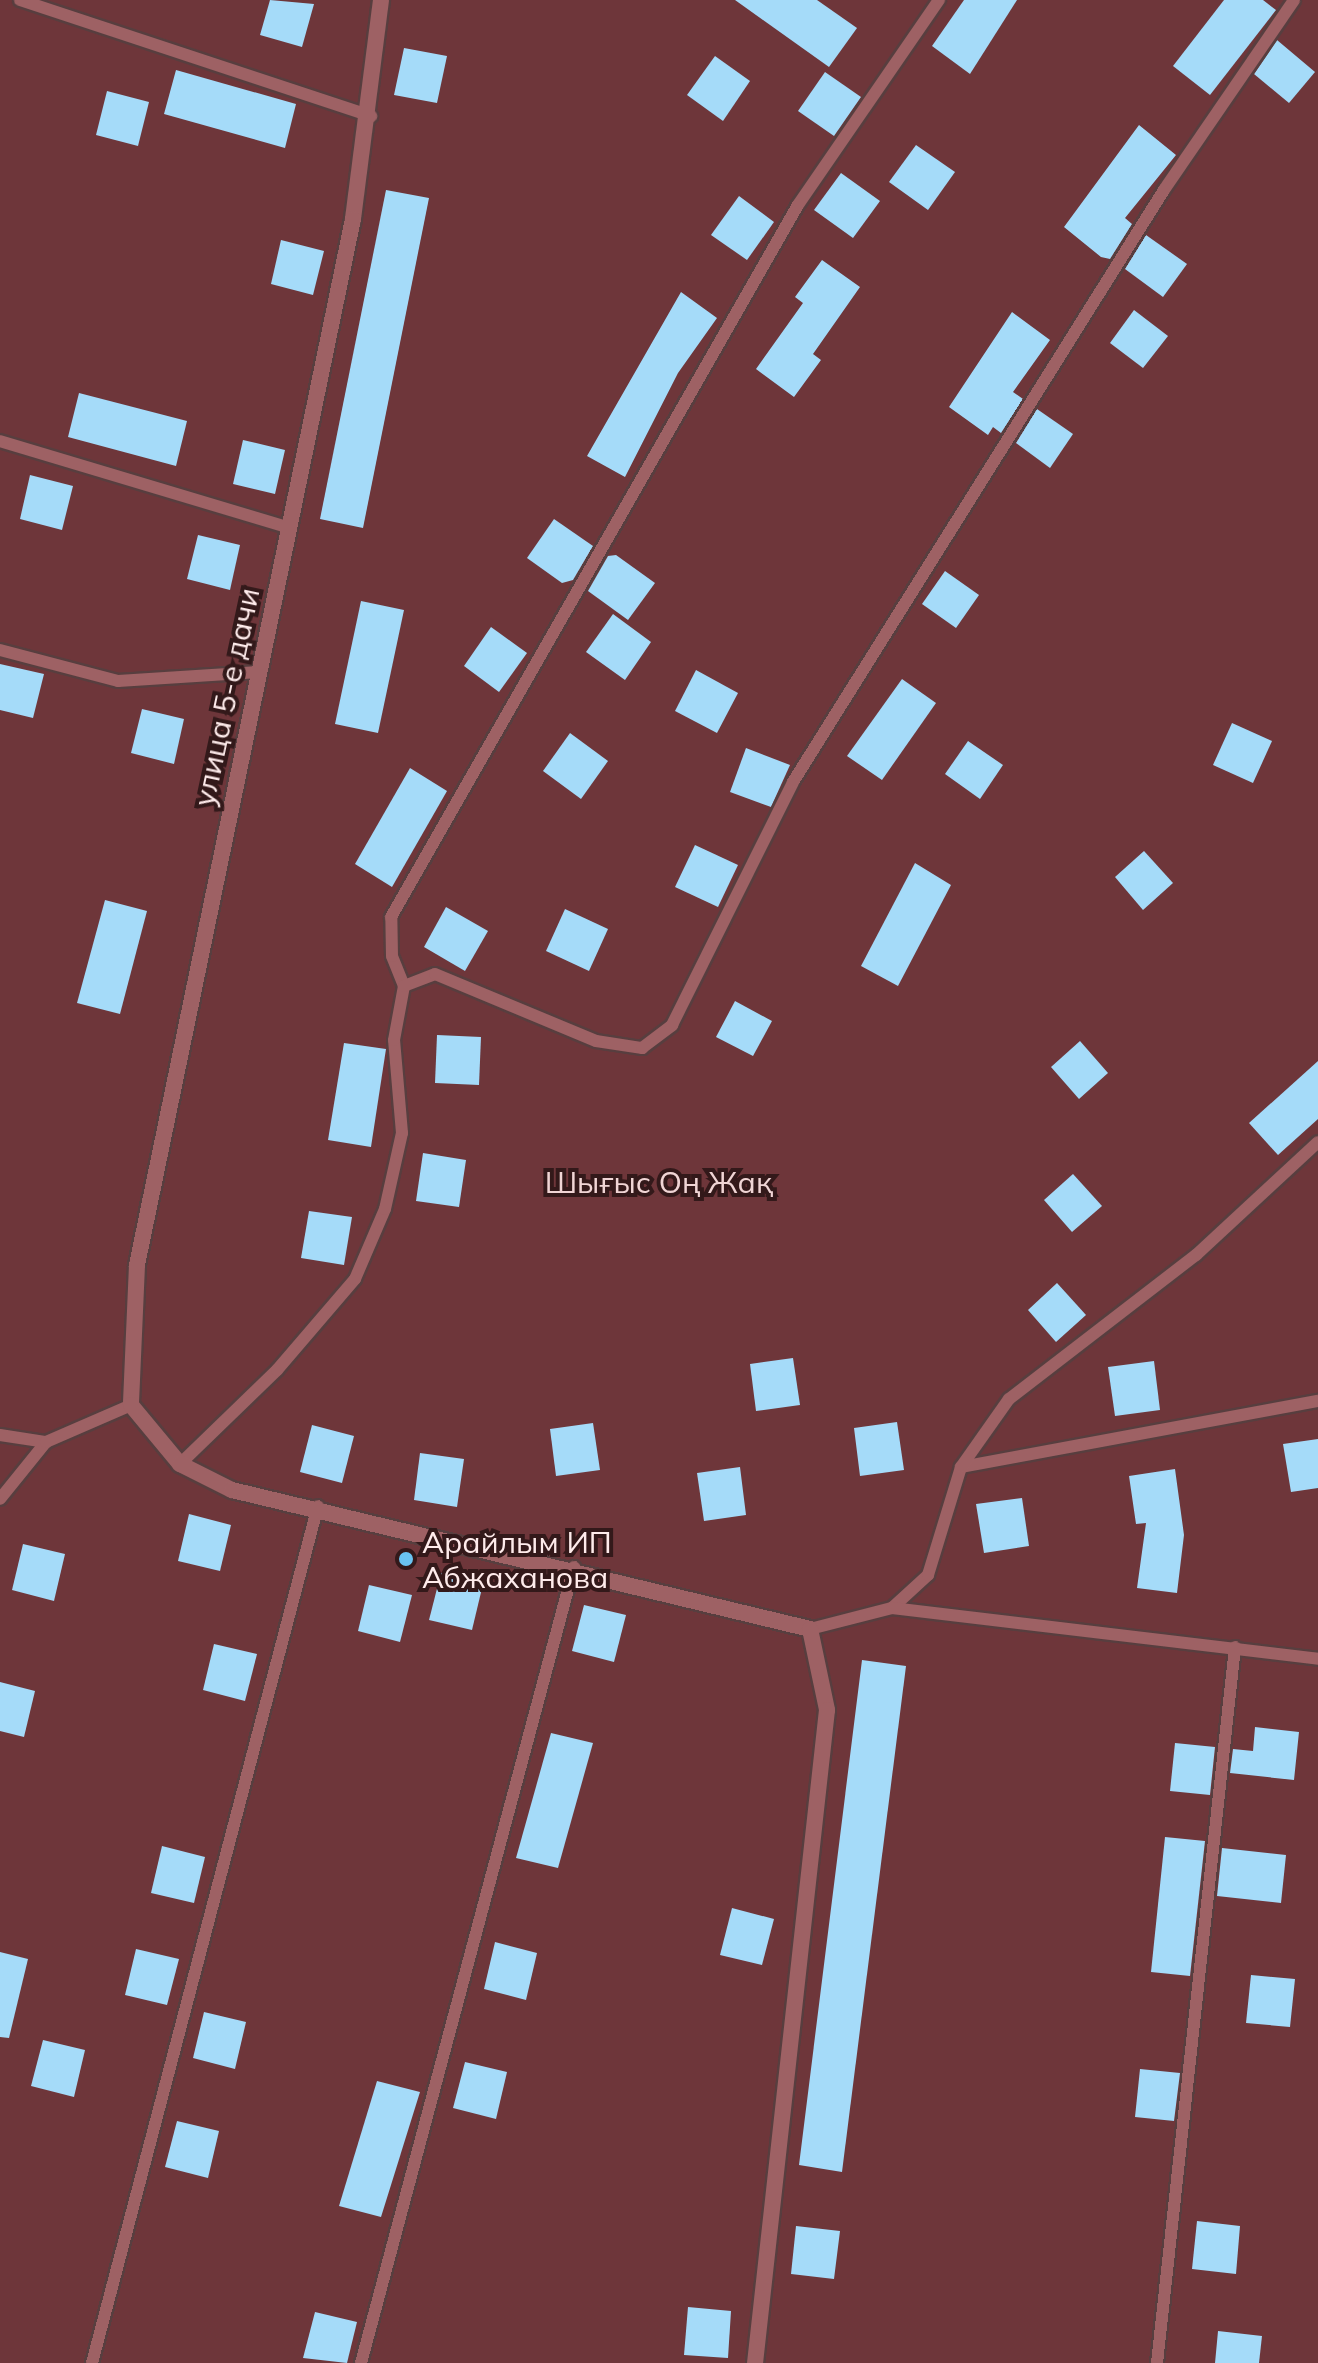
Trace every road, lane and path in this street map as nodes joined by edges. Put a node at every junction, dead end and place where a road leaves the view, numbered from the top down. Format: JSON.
{"nodes":[{"id":1,"x":20,"y":0,"type":"edge"},
{"id":2,"x":381,"y":0,"type":"edge"},
{"id":3,"x":939,"y":0,"type":"edge"},
{"id":4,"x":1294,"y":0,"type":"edge"},
{"id":5,"x":371,"y":116,"type":"junction"},
{"id":6,"x":0,"y":441,"type":"edge"},
{"id":7,"x":290,"y":528,"type":"junction"},
{"id":8,"x":0,"y":650,"type":"edge"},
{"id":9,"x":259,"y":672,"type":"junction"},
{"id":10,"x":404,"y":986,"type":"junction"},
{"id":11,"x":1318,"y":1142,"type":"edge"},
{"id":12,"x":1318,"y":1401,"type":"edge"},
{"id":13,"x":131,"y":1405,"type":"junction"},
{"id":14,"x":0,"y":1435,"type":"edge"},
{"id":15,"x":46,"y":1442,"type":"junction"},
{"id":16,"x":180,"y":1464,"type":"junction"},
{"id":17,"x":961,"y":1467,"type":"junction"},
{"id":18,"x":0,"y":1499,"type":"edge"},
{"id":19,"x":318,"y":1506,"type":"junction"},
{"id":20,"x":574,"y":1567,"type":"junction"},
{"id":21,"x":892,"y":1608,"type":"junction"},
{"id":22,"x":810,"y":1629,"type":"junction"},
{"id":23,"x":1235,"y":1647,"type":"junction"},
{"id":24,"x":1318,"y":1659,"type":"edge"},
{"id":25,"x":92,"y":2363,"type":"edge"},
{"id":26,"x":361,"y":2363,"type":"edge"},
{"id":27,"x":755,"y":2363,"type":"edge"},
{"id":28,"x":1157,"y":2363,"type":"edge"}],
"edges":[{"from":1,"to":5,"type":"lane"},
{"from":2,"to":5,"type":"street","name":"улица 5-е дачи"},
{"from":3,"to":10,"type":"lane"},
{"from":4,"to":10,"type":"lane"},
{"from":5,"to":7,"type":"street","name":"улица 5-е дачи"},
{"from":6,"to":7,"type":"lane"},
{"from":7,"to":9,"type":"street","name":"улица 5-е дачи"},
{"from":8,"to":9,"type":"lane"},
{"from":9,"to":13,"type":"street","name":"улица 5-е дачи"},
{"from":10,"to":16,"type":"lane"},
{"from":11,"to":17,"type":"lane"},
{"from":12,"to":17,"type":"lane"},
{"from":13,"to":15,"type":"lane"},
{"from":13,"to":16,"type":"street"},
{"from":14,"to":15,"type":"lane"},
{"from":15,"to":18,"type":"lane"},
{"from":16,"to":19,"type":"street"},
{"from":17,"to":21,"type":"lane"},
{"from":19,"to":20,"type":"street"},
{"from":19,"to":25,"type":"lane"},
{"from":20,"to":22,"type":"street"},
{"from":20,"to":26,"type":"lane"},
{"from":21,"to":22,"type":"lane"},
{"from":21,"to":23,"type":"lane"},
{"from":22,"to":27,"type":"street"},
{"from":23,"to":24,"type":"lane"},
{"from":23,"to":28,"type":"lane"}]}
